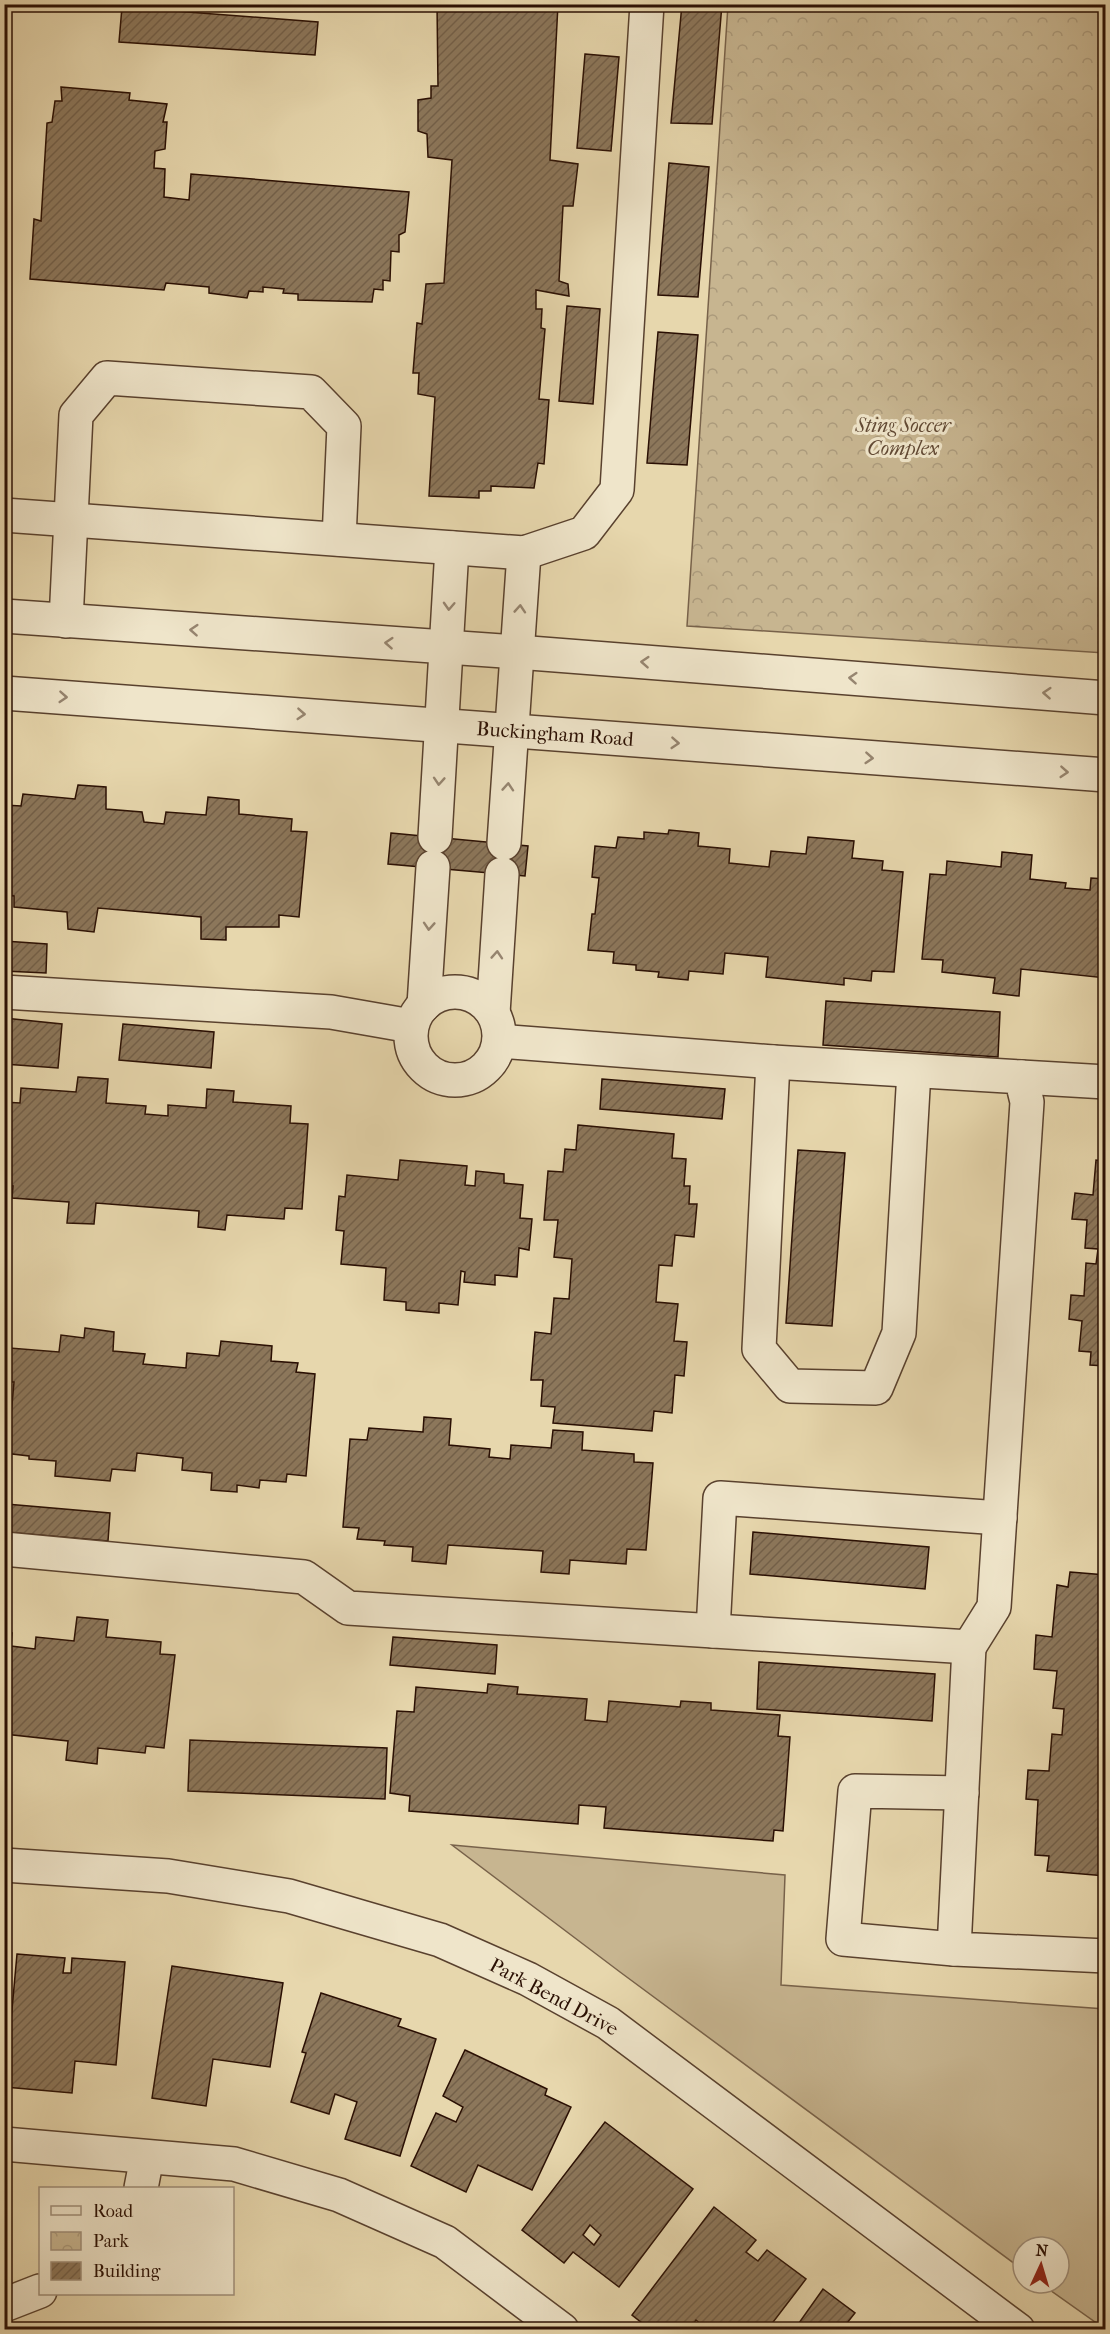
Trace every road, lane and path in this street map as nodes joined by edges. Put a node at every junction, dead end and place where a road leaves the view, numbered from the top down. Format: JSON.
{"nodes":[{"id":1,"x":647,"y":4,"type":"edge"},
{"id":2,"x":4,"y":514,"type":"edge"},
{"id":3,"x":71,"y":518,"type":"junction"},
{"id":4,"x":339,"y":539,"type":"junction"},
{"id":5,"x":452,"y":548,"type":"junction"},
{"id":6,"x":524,"y":553,"type":"junction"},
{"id":7,"x":4,"y":616,"type":"edge"},
{"id":8,"x":66,"y":621,"type":"junction"},
{"id":9,"x":447,"y":647,"type":"junction"},
{"id":10,"x":517,"y":652,"type":"junction"},
{"id":11,"x":4,"y":693,"type":"edge"},
{"id":12,"x":1106,"y":698,"type":"edge"},
{"id":13,"x":443,"y":725,"type":"junction"},
{"id":14,"x":512,"y":730,"type":"junction"},
{"id":15,"x":1106,"y":775,"type":"edge"},
{"id":16,"x":4,"y":992,"type":"edge"},
{"id":17,"x":418,"y":1015,"type":"junction"},
{"id":18,"x":496,"y":1027,"type":"junction"},
{"id":19,"x":773,"y":1062,"type":"junction"},
{"id":20,"x":914,"y":1071,"type":"junction"},
{"id":21,"x":1021,"y":1077,"type":"junction"},
{"id":22,"x":1106,"y":1082,"type":"edge"},
{"id":23,"x":1000,"y":1518,"type":"junction"},
{"id":24,"x":4,"y":1550,"type":"edge"},
{"id":25,"x":713,"y":1631,"type":"junction"},
{"id":26,"x":969,"y":1647,"type":"junction"},
{"id":27,"x":962,"y":1793,"type":"junction"},
{"id":28,"x":4,"y":1864,"type":"edge"},
{"id":29,"x":954,"y":1949,"type":"junction"},
{"id":30,"x":1106,"y":1956,"type":"edge"},
{"id":31,"x":4,"y":2144,"type":"edge"},
{"id":32,"x":147,"y":2157,"type":"junction"},
{"id":33,"x":141,"y":2187,"type":"edge"},
{"id":34,"x":39,"y":2291,"type":"edge"},
{"id":35,"x":4,"y":2305,"type":"edge"},
{"id":36,"x":562,"y":2330,"type":"edge"},
{"id":37,"x":1018,"y":2330,"type":"edge"}],
"edges":[{"from":1,"to":6,"type":"street"},
{"from":2,"to":3,"type":"street"},
{"from":3,"to":4,"type":"street"},
{"from":3,"to":4,"type":"street"},
{"from":3,"to":8,"type":"street"},
{"from":4,"to":5,"type":"street"},
{"from":5,"to":6,"type":"street"},
{"from":5,"to":9,"type":"street","one_way":true},
{"from":10,"to":6,"type":"street","one_way":true},
{"from":7,"to":8,"type":"street"},
{"from":9,"to":8,"type":"street","one_way":true},
{"from":9,"to":10,"type":"street"},
{"from":9,"to":13,"type":"street"},
{"from":12,"to":10,"type":"street","one_way":true},
{"from":10,"to":14,"type":"street"},
{"from":11,"to":13,"type":"street","name":"Buckingham Road","one_way":true},
{"from":13,"to":14,"type":"street","name":"Buckingham Road"},
{"from":13,"to":17,"type":"street","one_way":true},
{"from":14,"to":15,"type":"street","name":"Buckingham Road","one_way":true},
{"from":18,"to":14,"type":"street","one_way":true},
{"from":16,"to":17,"type":"street"},
{"from":17,"to":18,"type":"street"},
{"from":17,"to":18,"type":"street"},
{"from":18,"to":19,"type":"street"},
{"from":19,"to":20,"type":"street"},
{"from":19,"to":20,"type":"street"},
{"from":20,"to":21,"type":"street"},
{"from":21,"to":22,"type":"street"},
{"from":21,"to":23,"type":"street"},
{"from":23,"to":25,"type":"street"},
{"from":23,"to":26,"type":"street"},
{"from":24,"to":25,"type":"street"},
{"from":25,"to":26,"type":"street"},
{"from":26,"to":27,"type":"street"},
{"from":27,"to":29,"type":"street"},
{"from":27,"to":29,"type":"street"},
{"from":28,"to":37,"type":"street","name":"Park Bend Drive"},
{"from":29,"to":30,"type":"street"},
{"from":31,"to":32,"type":"street"},
{"from":32,"to":33,"type":"street"},
{"from":32,"to":36,"type":"street"},
{"from":34,"to":35,"type":"street"}]}
